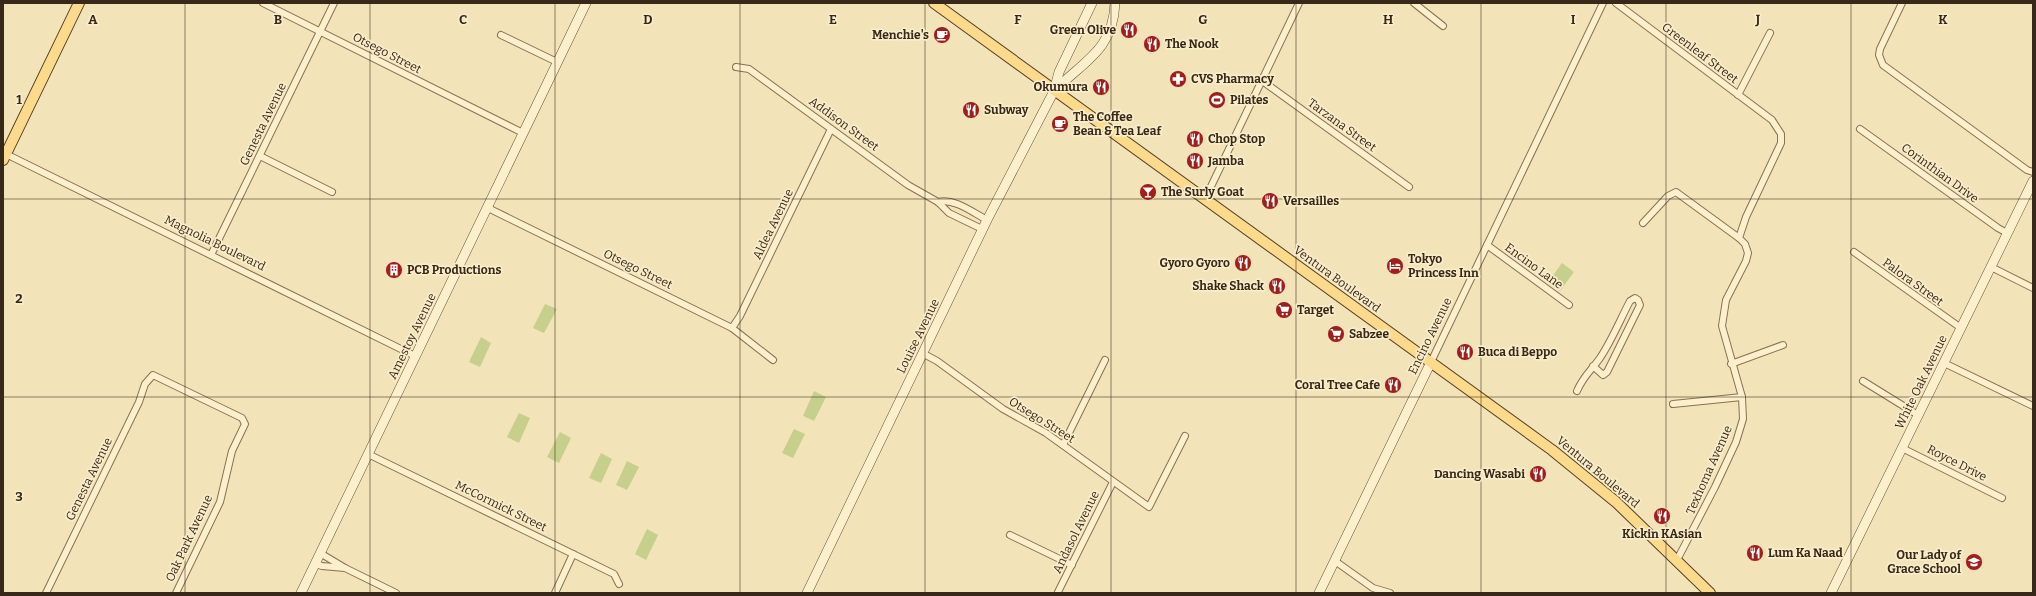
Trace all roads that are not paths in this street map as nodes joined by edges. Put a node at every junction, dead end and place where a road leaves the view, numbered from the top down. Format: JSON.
{"nodes":[{"id":1,"x":79,"y":3,"type":"edge"},
{"id":2,"x":263,"y":3,"type":"edge"},
{"id":3,"x":334,"y":3,"type":"edge"},
{"id":4,"x":586,"y":3,"type":"edge"},
{"id":5,"x":934,"y":3,"type":"edge"},
{"id":6,"x":1092,"y":3,"type":"edge"},
{"id":7,"x":1115,"y":3,"type":"edge"},
{"id":8,"x":1299,"y":3,"type":"edge"},
{"id":9,"x":1414,"y":3,"type":"edge"},
{"id":10,"x":1603,"y":3,"type":"edge"},
{"id":11,"x":1616,"y":3,"type":"edge"},
{"id":12,"x":1902,"y":3,"type":"edge"},
{"id":13,"x":1442,"y":26,"type":"dead end"},
{"id":14,"x":320,"y":31,"type":"junction"},
{"id":15,"x":1770,"y":34,"type":"dead end"},
{"id":16,"x":501,"y":35,"type":"dead end"},
{"id":17,"x":557,"y":62,"type":"junction"},
{"id":18,"x":736,"y":67,"type":"dead end"},
{"id":19,"x":1261,"y":80,"type":"junction"},
{"id":20,"x":1054,"y":90,"type":"junction"},
{"id":21,"x":1738,"y":95,"type":"junction"},
{"id":22,"x":831,"y":128,"type":"junction"},
{"id":23,"x":1860,"y":129,"type":"dead end"},
{"id":24,"x":523,"y":133,"type":"junction"},
{"id":25,"x":4,"y":156,"type":"edge"},
{"id":26,"x":260,"y":156,"type":"junction"},
{"id":27,"x":2033,"y":172,"type":"edge"},
{"id":28,"x":2033,"y":181,"type":"edge"},
{"id":29,"x":1410,"y":187,"type":"dead end"},
{"id":30,"x":332,"y":192,"type":"dead end"},
{"id":31,"x":1205,"y":199,"type":"junction"},
{"id":32,"x":938,"y":202,"type":"junction"},
{"id":33,"x":488,"y":208,"type":"junction"},
{"id":34,"x":987,"y":220,"type":"junction"},
{"id":35,"x":1643,"y":223,"type":"dead end"},
{"id":36,"x":982,"y":229,"type":"junction"},
{"id":37,"x":2007,"y":233,"type":"junction"},
{"id":38,"x":1739,"y":238,"type":"junction"},
{"id":39,"x":1487,"y":245,"type":"junction"},
{"id":40,"x":1854,"y":252,"type":"dead end"},
{"id":41,"x":211,"y":255,"type":"junction"},
{"id":42,"x":1991,"y":267,"type":"junction"},
{"id":43,"x":2033,"y":288,"type":"edge"},
{"id":44,"x":1569,"y":305,"type":"dead end"},
{"id":45,"x":732,"y":328,"type":"junction"},
{"id":46,"x":1961,"y":328,"type":"junction"},
{"id":47,"x":1614,"y":334,"type":"junction"},
{"id":48,"x":1624,"y":338,"type":"junction"},
{"id":49,"x":1783,"y":345,"type":"dead end"},
{"id":50,"x":922,"y":353,"type":"junction"},
{"id":51,"x":415,"y":356,"type":"junction"},
{"id":52,"x":773,"y":360,"type":"dead end"},
{"id":53,"x":1105,"y":360,"type":"dead end"},
{"id":54,"x":1431,"y":362,"type":"junction"},
{"id":55,"x":1944,"y":363,"type":"junction"},
{"id":56,"x":1731,"y":364,"type":"junction"},
{"id":57,"x":1593,"y":366,"type":"junction"},
{"id":58,"x":1863,"y":381,"type":"dead end"},
{"id":59,"x":1578,"y":391,"type":"dead end"},
{"id":60,"x":1742,"y":397,"type":"junction"},
{"id":61,"x":1673,"y":404,"type":"dead end"},
{"id":62,"x":2033,"y":406,"type":"edge"},
{"id":63,"x":1918,"y":415,"type":"junction"},
{"id":64,"x":245,"y":424,"type":"joint"},
{"id":65,"x":1185,"y":436,"type":"dead end"},
{"id":66,"x":1063,"y":445,"type":"junction"},
{"id":67,"x":1902,"y":448,"type":"junction"},
{"id":68,"x":368,"y":454,"type":"junction"},
{"id":69,"x":1113,"y":482,"type":"junction"},
{"id":70,"x":2002,"y":498,"type":"dead end"},
{"id":71,"x":1010,"y":535,"type":"dead end"},
{"id":72,"x":320,"y":553,"type":"junction"},
{"id":73,"x":573,"y":554,"type":"junction"},
{"id":74,"x":1335,"y":560,"type":"junction"},
{"id":75,"x":1677,"y":560,"type":"junction"},
{"id":76,"x":315,"y":564,"type":"junction"},
{"id":77,"x":1072,"y":565,"type":"junction"},
{"id":78,"x":345,"y":568,"type":"junction"},
{"id":79,"x":619,"y":584,"type":"dead end"},
{"id":80,"x":1058,"y":592,"type":"edge"},
{"id":81,"x":46,"y":593,"type":"edge"},
{"id":82,"x":176,"y":593,"type":"edge"},
{"id":83,"x":301,"y":593,"type":"edge"},
{"id":84,"x":396,"y":593,"type":"edge"},
{"id":85,"x":554,"y":593,"type":"edge"},
{"id":86,"x":807,"y":593,"type":"edge"},
{"id":87,"x":1319,"y":593,"type":"edge"},
{"id":88,"x":1390,"y":593,"type":"edge"},
{"id":89,"x":1710,"y":593,"type":"edge"},
{"id":90,"x":1831,"y":593,"type":"edge"}],
"edges":[{"from":1,"to":25,"type":"main road"},
{"from":2,"to":14,"type":"street","name":"Otsego Street"},
{"from":3,"to":14,"type":"street","name":"Genesta Avenue"},
{"from":4,"to":17,"type":"street","name":"Amestoy Avenue"},
{"from":5,"to":20,"type":"main road","name":"Ventura Boulevard"},
{"from":6,"to":20,"type":"street","name":"Louise Avenue"},
{"from":7,"to":20,"type":"street","name":"Louise Avenue"},
{"from":8,"to":19,"type":"street"},
{"from":9,"to":13,"type":"street"},
{"from":10,"to":39,"type":"street","name":"Encino Avenue"},
{"from":11,"to":21,"type":"street","name":"Greenleaf Street"},
{"from":12,"to":27,"type":"street"},
{"from":14,"to":24,"type":"street","name":"Otsego Street"},
{"from":14,"to":26,"type":"street","name":"Genesta Avenue"},
{"from":15,"to":21,"type":"street"},
{"from":16,"to":17,"type":"street"},
{"from":17,"to":24,"type":"street","name":"Amestoy Avenue"},
{"from":18,"to":22,"type":"street","name":"Addison Street"},
{"from":19,"to":29,"type":"street","name":"Tarzana Street"},
{"from":19,"to":31,"type":"street"},
{"from":20,"to":31,"type":"main road","name":"Ventura Boulevard"},
{"from":20,"to":34,"type":"street","name":"Louise Avenue"},
{"from":21,"to":38,"type":"street","name":"Greenleaf Street"},
{"from":22,"to":32,"type":"street","name":"Addison Street"},
{"from":22,"to":45,"type":"street","name":"Aldea Avenue"},
{"from":23,"to":37,"type":"street","name":"Corinthian Drive"},
{"from":24,"to":33,"type":"street","name":"Amestoy Avenue"},
{"from":25,"to":41,"type":"street","name":"Magnolia Boulevard"},
{"from":26,"to":30,"type":"street"},
{"from":26,"to":41,"type":"street","name":"Genesta Avenue"},
{"from":28,"to":37,"type":"street","name":"White Oak Avenue"},
{"from":31,"to":54,"type":"main road","name":"Ventura Boulevard"},
{"from":32,"to":34,"type":"street","name":"Addison Street"},
{"from":32,"to":36,"type":"street","name":"Addison Street"},
{"from":33,"to":45,"type":"street","name":"Otsego Street"},
{"from":33,"to":51,"type":"street","name":"Amestoy Avenue"},
{"from":34,"to":36,"type":"street","name":"Louise Avenue"},
{"from":35,"to":38,"type":"street"},
{"from":36,"to":50,"type":"street","name":"Louise Avenue"},
{"from":37,"to":42,"type":"street","name":"White Oak Avenue"},
{"from":38,"to":56,"type":"street","name":"Texhoma Avenue"},
{"from":39,"to":44,"type":"street","name":"Encino Lane"},
{"from":39,"to":54,"type":"street","name":"Encino Avenue"},
{"from":40,"to":46,"type":"street","name":"Palora Street"},
{"from":41,"to":51,"type":"street","name":"Magnolia Boulevard"},
{"from":42,"to":43,"type":"street"},
{"from":42,"to":46,"type":"street","name":"White Oak Avenue"},
{"from":45,"to":52,"type":"street","name":"Otsego Street"},
{"from":46,"to":55,"type":"street","name":"White Oak Avenue"},
{"from":47,"to":48,"type":"street"},
{"from":47,"to":48,"type":"street"},
{"from":47,"to":57,"type":"street"},
{"from":48,"to":57,"type":"street"},
{"from":49,"to":56,"type":"street"},
{"from":50,"to":66,"type":"street","name":"Otsego Street"},
{"from":50,"to":86,"type":"street","name":"Louise Avenue"},
{"from":51,"to":68,"type":"street","name":"Amestoy Avenue"},
{"from":53,"to":66,"type":"street"},
{"from":54,"to":74,"type":"street","name":"Encino Avenue"},
{"from":54,"to":75,"type":"main road","name":"Ventura Boulevard"},
{"from":55,"to":62,"type":"street"},
{"from":55,"to":63,"type":"street","name":"White Oak Avenue"},
{"from":56,"to":60,"type":"street","name":"Texhoma Avenue"},
{"from":57,"to":59,"type":"street"},
{"from":58,"to":63,"type":"street"},
{"from":60,"to":61,"type":"street"},
{"from":60,"to":75,"type":"street","name":"Texhoma Avenue"},
{"from":63,"to":67,"type":"street","name":"White Oak Avenue"},
{"from":64,"to":81,"type":"street","name":"Genesta Avenue"},
{"from":64,"to":82,"type":"street","name":"Oak Park Avenue"},
{"from":65,"to":69,"type":"street","name":"Otsego Street"},
{"from":66,"to":69,"type":"street","name":"Otsego Street"},
{"from":67,"to":70,"type":"street","name":"Royce Drive"},
{"from":67,"to":90,"type":"street","name":"White Oak Avenue"},
{"from":68,"to":72,"type":"street","name":"Amestoy Avenue"},
{"from":68,"to":73,"type":"street","name":"McCormick Street"},
{"from":69,"to":77,"type":"street","name":"Andasol Avenue"},
{"from":71,"to":77,"type":"street"},
{"from":72,"to":76,"type":"street","name":"Amestoy Avenue"},
{"from":72,"to":78,"type":"street"},
{"from":73,"to":79,"type":"street","name":"McCormick Street"},
{"from":73,"to":85,"type":"street"},
{"from":74,"to":87,"type":"street","name":"Encino Avenue"},
{"from":74,"to":88,"type":"street"},
{"from":75,"to":89,"type":"main road","name":"Ventura Boulevard"},
{"from":76,"to":78,"type":"street"},
{"from":76,"to":83,"type":"street","name":"Amestoy Avenue"},
{"from":77,"to":80,"type":"street","name":"Andasol Avenue"},
{"from":78,"to":84,"type":"street"}]}
